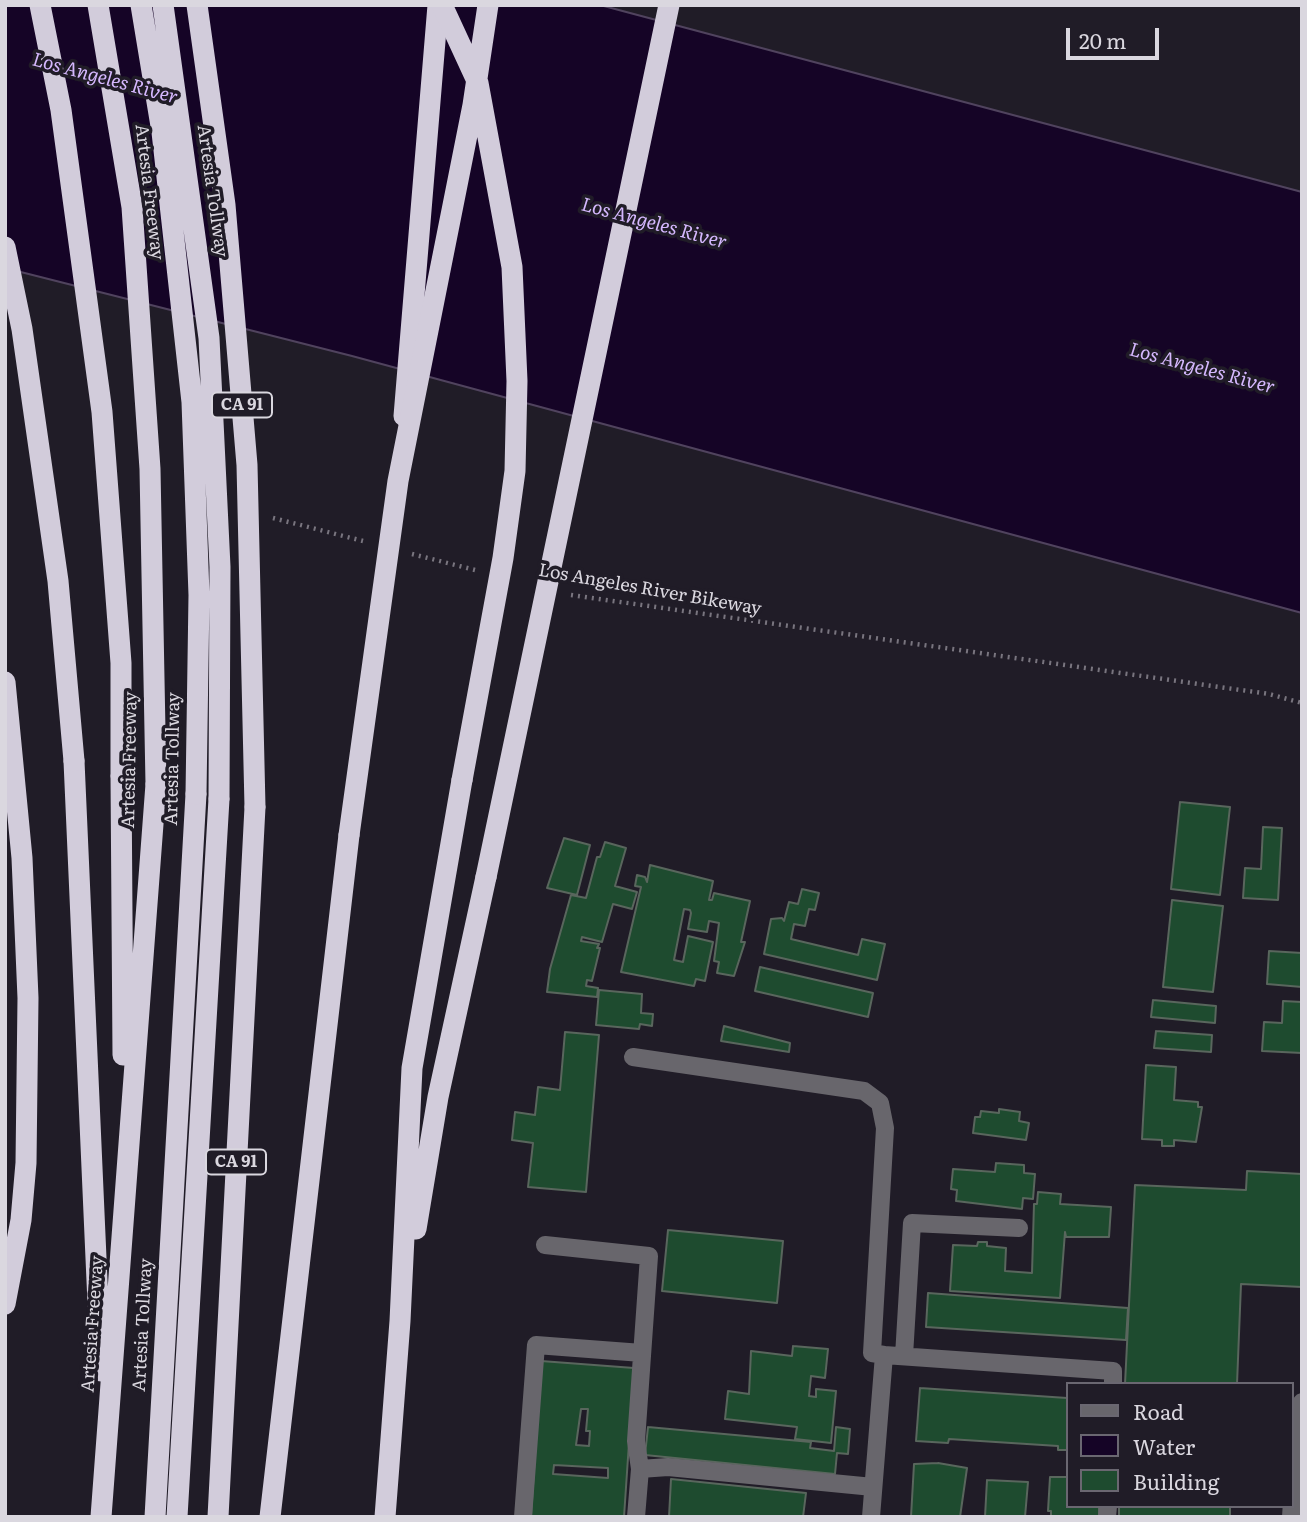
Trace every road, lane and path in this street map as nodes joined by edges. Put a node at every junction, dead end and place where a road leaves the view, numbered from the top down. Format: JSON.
{"nodes":[{"id":1,"x":40,"y":5,"type":"edge"},
{"id":2,"x":98,"y":5,"type":"edge"},
{"id":3,"x":141,"y":5,"type":"edge"},
{"id":4,"x":163,"y":5,"type":"edge"},
{"id":5,"x":197,"y":5,"type":"edge"},
{"id":6,"x":440,"y":5,"type":"edge"},
{"id":7,"x":488,"y":5,"type":"edge"},
{"id":8,"x":669,"y":5,"type":"edge"},
{"id":9,"x":5,"y":247,"type":"edge"},
{"id":10,"x":398,"y":481,"type":"junction"},
{"id":11,"x":266,"y":516,"type":"dead end"},
{"id":12,"x":372,"y":544,"type":"dead end"},
{"id":13,"x":398,"y":551,"type":"dead end"},
{"id":14,"x":478,"y":571,"type":"dead end"},
{"id":15,"x":558,"y":592,"type":"dead end"},
{"id":16,"x":5,"y":682,"type":"edge"},
{"id":17,"x":1302,"y":703,"type":"edge"},
{"id":18,"x":633,"y":1057,"type":"dead end"},
{"id":19,"x":123,"y":1204,"type":"junction"},
{"id":20,"x":1019,"y":1227,"type":"dead end"},
{"id":21,"x":545,"y":1245,"type":"dead end"},
{"id":22,"x":5,"y":1304,"type":"edge"},
{"id":23,"x":400,"y":1321,"type":"junction"},
{"id":24,"x":642,"y":1353,"type":"junction"},
{"id":25,"x":884,"y":1355,"type":"junction"},
{"id":26,"x":904,"y":1356,"type":"junction"},
{"id":27,"x":1113,"y":1382,"type":"edge"},
{"id":28,"x":1302,"y":1402,"type":"edge"},
{"id":29,"x":640,"y":1469,"type":"junction"},
{"id":30,"x":105,"y":1478,"type":"junction"},
{"id":31,"x":873,"y":1487,"type":"junction"},
{"id":32,"x":1293,"y":1499,"type":"edge"},
{"id":33,"x":102,"y":1517,"type":"edge"},
{"id":34,"x":155,"y":1517,"type":"edge"},
{"id":35,"x":177,"y":1517,"type":"edge"},
{"id":36,"x":218,"y":1517,"type":"edge"},
{"id":37,"x":270,"y":1517,"type":"edge"},
{"id":38,"x":385,"y":1517,"type":"edge"},
{"id":39,"x":523,"y":1517,"type":"edge"},
{"id":40,"x":636,"y":1517,"type":"edge"},
{"id":41,"x":871,"y":1517,"type":"edge"}],
"edges":[{"from":1,"to":19,"type":"highway","bridge":true},
{"from":2,"to":19,"type":"highway","name":"Artesia Freeway","bridge":true},
{"from":3,"to":34,"type":"highway","name":"Artesia Tollway","bridge":true},
{"from":4,"to":35,"type":"highway","name":"Artesia Tollway","bridge":true},
{"from":5,"to":36,"type":"highway","number":"CA 91","bridge":true},
{"from":6,"to":10,"type":"highway","bridge":true},
{"from":6,"to":23,"type":"highway","bridge":true},
{"from":7,"to":10,"type":"highway","bridge":true},
{"from":8,"to":23,"type":"highway","bridge":true},
{"from":9,"to":30,"type":"highway","bridge":true},
{"from":10,"to":37,"type":"highway","bridge":true},
{"from":11,"to":12,"type":"path"},
{"from":13,"to":14,"type":"path"},
{"from":15,"to":17,"type":"path","name":"Los Angeles River Bikeway"},
{"from":16,"to":22,"type":"highway"},
{"from":18,"to":25,"type":"lane"},
{"from":19,"to":30,"type":"highway","name":"Artesia Freeway"},
{"from":20,"to":26,"type":"lane"},
{"from":21,"to":24,"type":"lane"},
{"from":23,"to":38,"type":"highway"},
{"from":24,"to":29,"type":"lane"},
{"from":24,"to":39,"type":"lane"},
{"from":25,"to":26,"type":"lane"},
{"from":25,"to":31,"type":"lane"},
{"from":26,"to":27,"type":"lane"},
{"from":28,"to":32,"type":"lane"},
{"from":29,"to":31,"type":"lane"},
{"from":29,"to":40,"type":"lane"},
{"from":30,"to":33,"type":"highway","name":"Artesia Freeway"},
{"from":31,"to":41,"type":"lane"}]}
